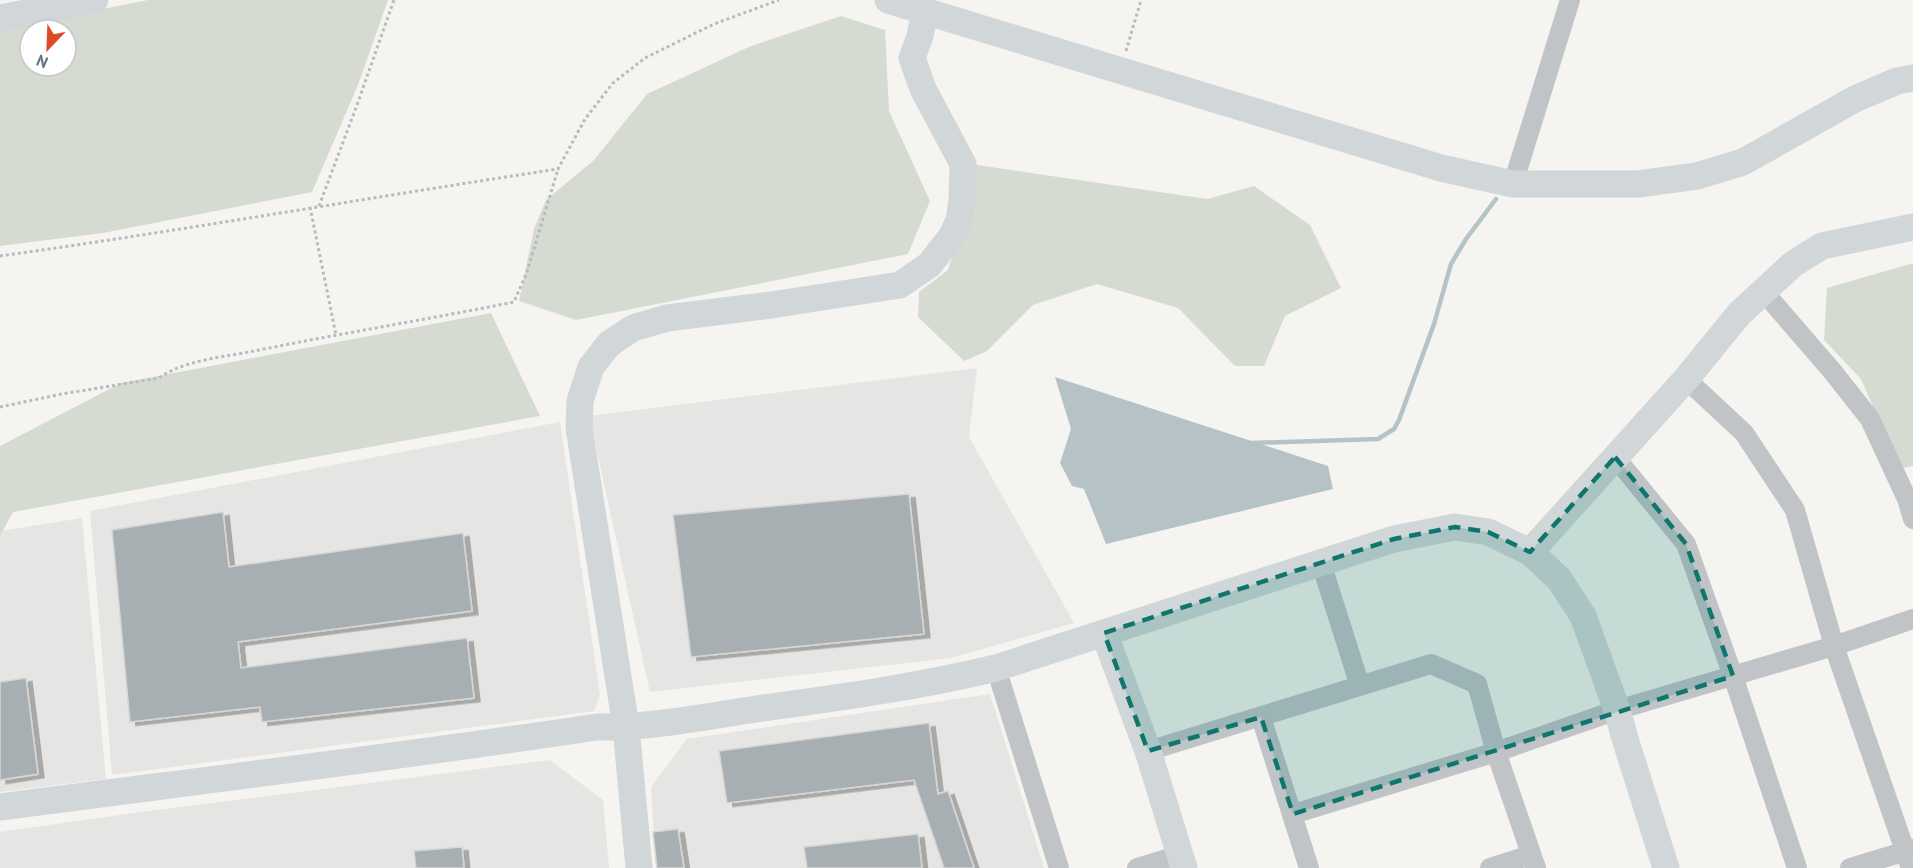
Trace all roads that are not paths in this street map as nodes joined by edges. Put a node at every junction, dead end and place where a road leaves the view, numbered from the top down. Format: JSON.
{"nodes":[{"id":1,"x":95,"y":0,"type":"edge"},
{"id":2,"x":888,"y":0,"type":"edge"},
{"id":3,"x":1570,"y":0,"type":"edge"},
{"id":4,"x":925,"y":11,"type":"junction"},
{"id":5,"x":0,"y":18,"type":"edge"},
{"id":6,"x":1913,"y":78,"type":"edge"},
{"id":7,"x":1513,"y":184,"type":"junction"},
{"id":8,"x":1913,"y":227,"type":"edge"},
{"id":9,"x":1763,"y":291,"type":"junction"},
{"id":10,"x":1686,"y":379,"type":"junction"},
{"id":11,"x":1615,"y":457,"type":"junction"},
{"id":12,"x":1910,"y":498,"type":"edge"},
{"id":13,"x":1913,"y":519,"type":"edge"},
{"id":14,"x":1530,"y":552,"type":"junction"},
{"id":15,"x":1321,"y":563,"type":"junction"},
{"id":16,"x":1913,"y":619,"type":"edge"},
{"id":17,"x":1104,"y":633,"type":"junction"},
{"id":18,"x":1834,"y":646,"type":"junction"},
{"id":19,"x":996,"y":668,"type":"junction"},
{"id":20,"x":1733,"y":676,"type":"junction"},
{"id":21,"x":1360,"y":686,"type":"junction"},
{"id":22,"x":1617,"y":710,"type":"junction"},
{"id":23,"x":1261,"y":717,"type":"junction"},
{"id":24,"x":626,"y":727,"type":"junction"},
{"id":25,"x":1148,"y":751,"type":"junction"},
{"id":26,"x":1496,"y":752,"type":"junction"},
{"id":27,"x":0,"y":807,"type":"edge"},
{"id":28,"x":1293,"y":814,"type":"junction"},
{"id":29,"x":1910,"y":856,"type":"edge"},
{"id":30,"x":1182,"y":861,"type":"edge"},
{"id":31,"x":1534,"y":862,"type":"edge"},
{"id":32,"x":639,"y":868,"type":"edge"},
{"id":33,"x":1059,"y":868,"type":"edge"},
{"id":34,"x":1137,"y":868,"type":"edge"},
{"id":35,"x":1309,"y":868,"type":"edge"},
{"id":36,"x":1490,"y":868,"type":"edge"},
{"id":37,"x":1666,"y":868,"type":"edge"},
{"id":38,"x":1797,"y":868,"type":"edge"},
{"id":39,"x":1850,"y":868,"type":"edge"}],
"edges":[{"from":1,"to":5,"type":"street"},
{"from":2,"to":4,"type":"street"},
{"from":3,"to":7,"type":"street"},
{"from":4,"to":7,"type":"street"},
{"from":4,"to":24,"type":"street"},
{"from":6,"to":7,"type":"street"},
{"from":8,"to":9,"type":"street"},
{"from":9,"to":10,"type":"street"},
{"from":9,"to":12,"type":"street"},
{"from":10,"to":11,"type":"street"},
{"from":10,"to":18,"type":"street"},
{"from":11,"to":14,"type":"street"},
{"from":11,"to":20,"type":"street"},
{"from":12,"to":13,"type":"street"},
{"from":14,"to":15,"type":"street"},
{"from":14,"to":22,"type":"street"},
{"from":15,"to":17,"type":"street"},
{"from":15,"to":21,"type":"street"},
{"from":16,"to":18,"type":"street"},
{"from":17,"to":19,"type":"street"},
{"from":17,"to":25,"type":"street"},
{"from":18,"to":20,"type":"street"},
{"from":18,"to":29,"type":"street"},
{"from":19,"to":24,"type":"street"},
{"from":19,"to":33,"type":"street"},
{"from":20,"to":22,"type":"street"},
{"from":20,"to":38,"type":"street"},
{"from":21,"to":23,"type":"street"},
{"from":21,"to":26,"type":"street"},
{"from":22,"to":26,"type":"street"},
{"from":22,"to":37,"type":"street"},
{"from":23,"to":25,"type":"street"},
{"from":23,"to":28,"type":"street"},
{"from":24,"to":27,"type":"street"},
{"from":24,"to":32,"type":"street"},
{"from":25,"to":30,"type":"street"},
{"from":26,"to":28,"type":"street"},
{"from":26,"to":31,"type":"street"},
{"from":28,"to":35,"type":"street"},
{"from":29,"to":39,"type":"street"},
{"from":30,"to":34,"type":"street"},
{"from":31,"to":36,"type":"street"}]}
